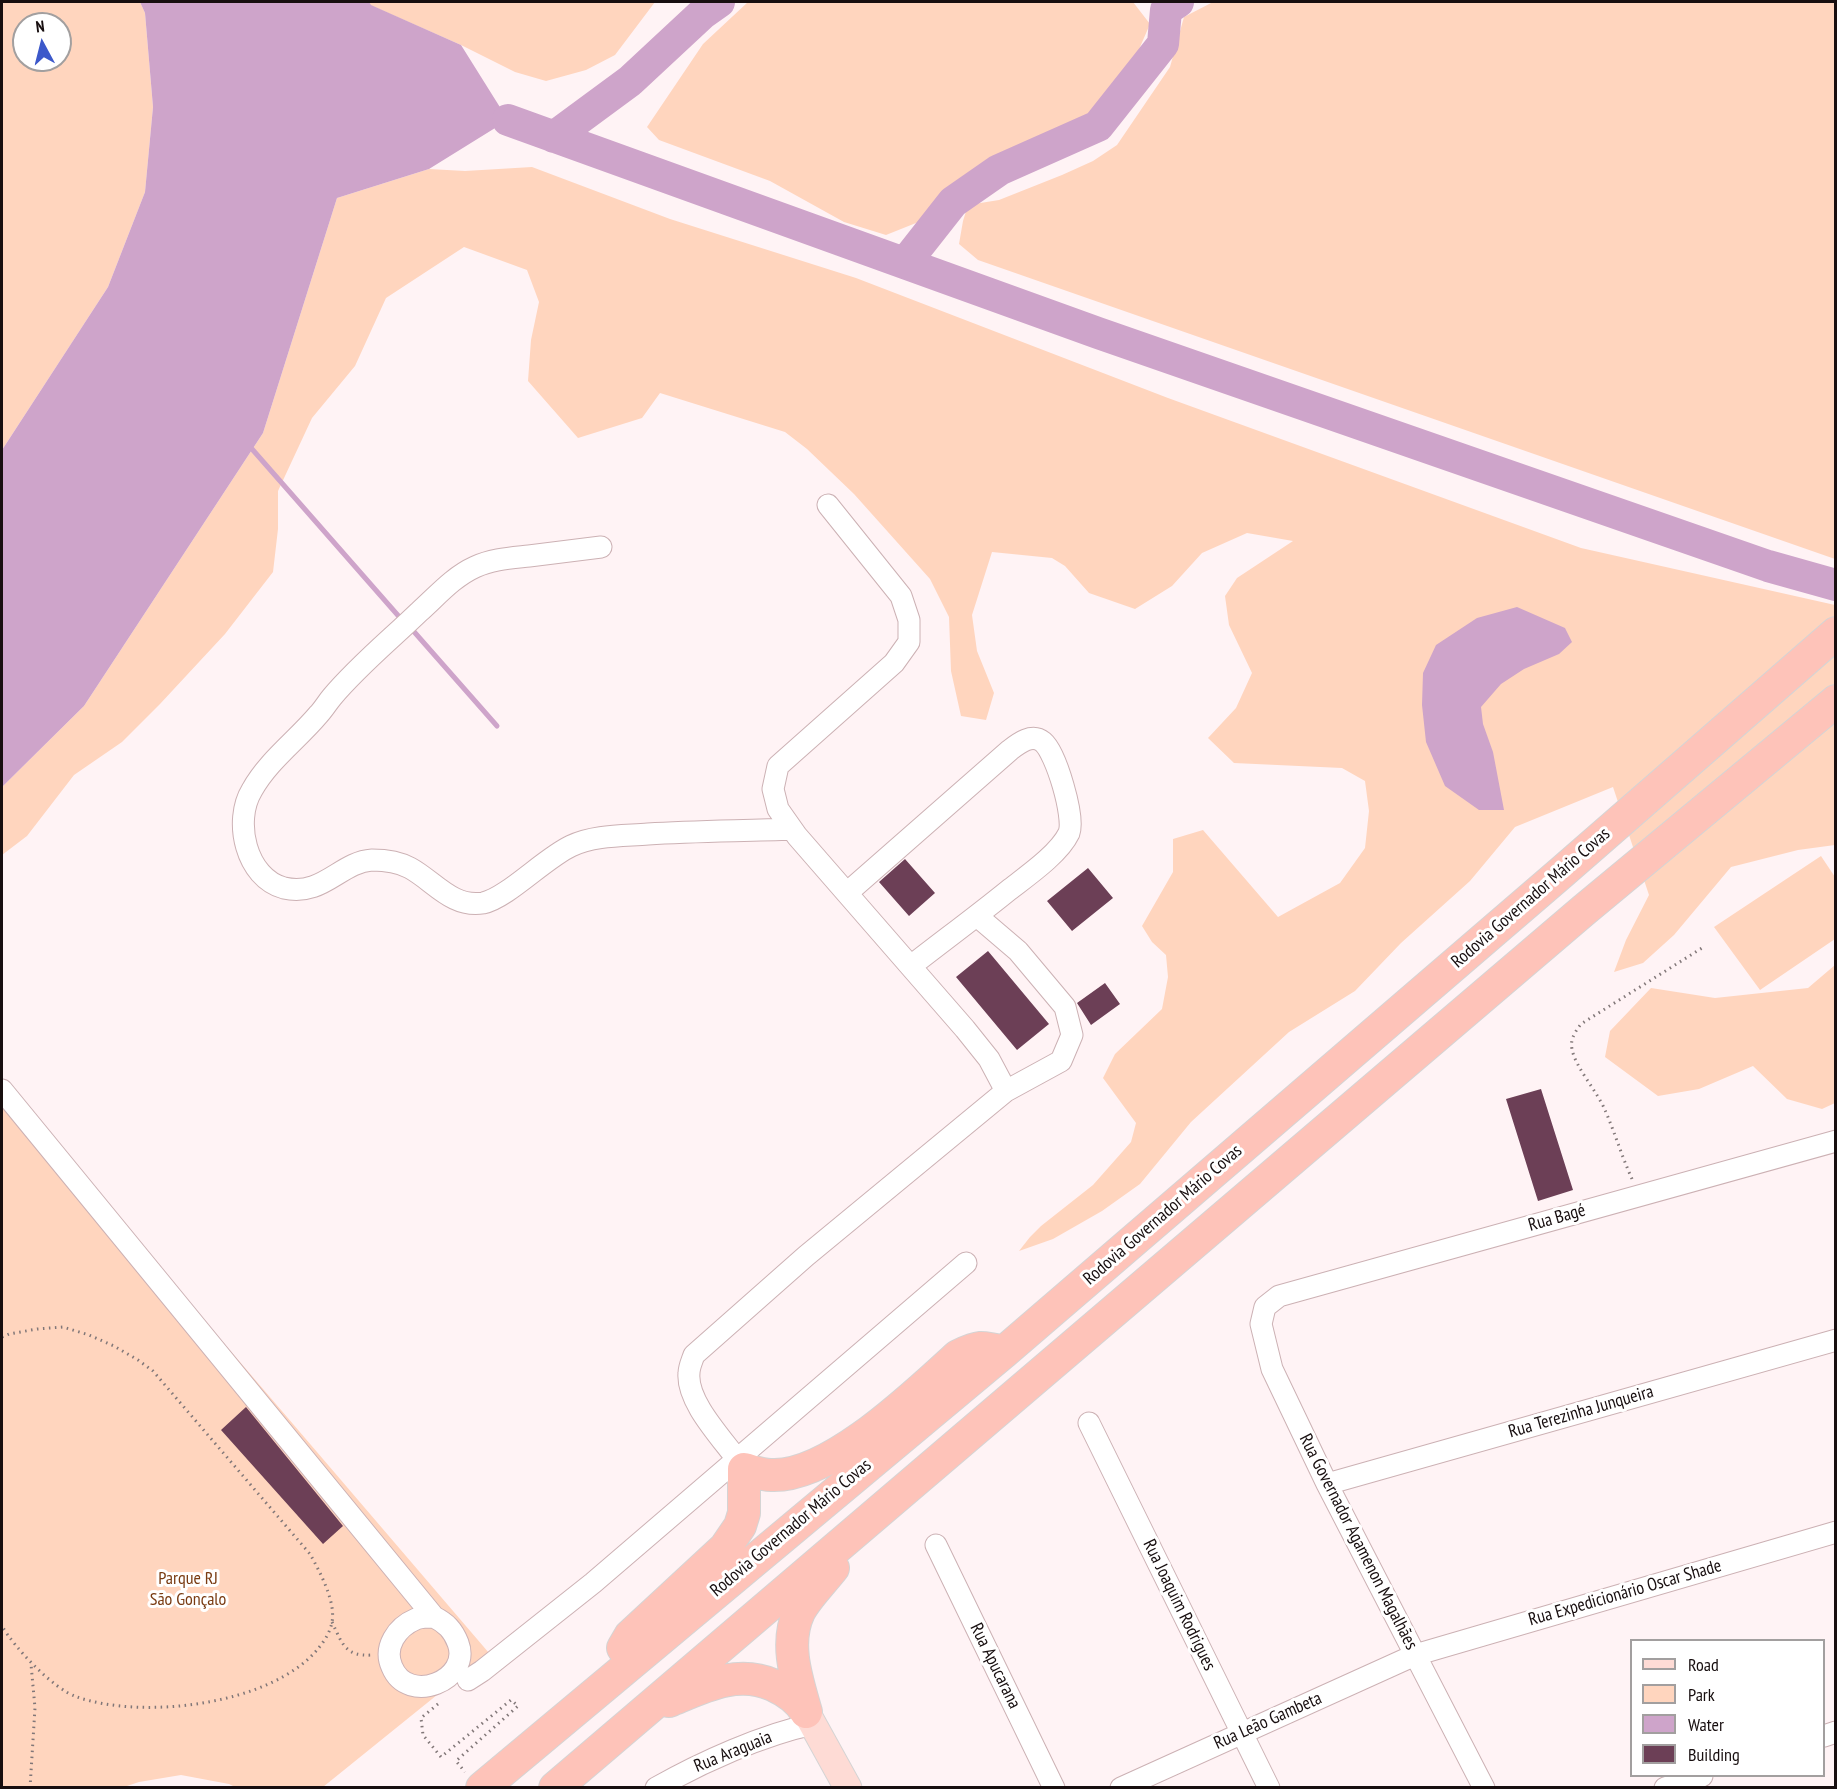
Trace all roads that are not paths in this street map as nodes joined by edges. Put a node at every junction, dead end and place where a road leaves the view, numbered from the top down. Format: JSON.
{"nodes":[{"id":1,"x":828,"y":505,"type":"dead end"},
{"id":2,"x":601,"y":547,"type":"dead end"},
{"id":3,"x":1836,"y":633,"type":"edge"},
{"id":4,"x":1836,"y":701,"type":"edge"},
{"id":5,"x":792,"y":829,"type":"junction"},
{"id":6,"x":847,"y":893,"type":"junction"},
{"id":7,"x":976,"y":916,"type":"junction"},
{"id":8,"x":910,"y":966,"type":"junction"},
{"id":9,"x":2,"y":1090,"type":"edge"},
{"id":10,"x":1006,"y":1091,"type":"junction"},
{"id":11,"x":1836,"y":1142,"type":"edge"},
{"id":12,"x":966,"y":1263,"type":"dead end"},
{"id":13,"x":1279,"y":1296,"type":"joint"},
{"id":14,"x":1836,"y":1340,"type":"edge"},
{"id":15,"x":1004,"y":1352,"type":"junction"},
{"id":16,"x":1089,"y":1423,"type":"dead end"},
{"id":17,"x":741,"y":1464,"type":"junction"},
{"id":18,"x":1327,"y":1484,"type":"junction"},
{"id":19,"x":866,"y":1523,"type":"junction"},
{"id":20,"x":1836,"y":1532,"type":"edge"},
{"id":21,"x":936,"y":1545,"type":"dead end"},
{"id":22,"x":434,"y":1617,"type":"junction"},
{"id":23,"x":460,"y":1648,"type":"junction"},
{"id":24,"x":1415,"y":1655,"type":"junction"},
{"id":25,"x":612,"y":1678,"type":"junction"},
{"id":26,"x":640,"y":1713,"type":"junction"},
{"id":27,"x":810,"y":1718,"type":"junction"},
{"id":28,"x":1242,"y":1733,"type":"junction"},
{"id":29,"x":1699,"y":1777,"type":"edge"},
{"id":30,"x":477,"y":1783,"type":"edge"},
{"id":31,"x":555,"y":1788,"type":"edge"},
{"id":32,"x":656,"y":1788,"type":"edge"},
{"id":33,"x":849,"y":1788,"type":"edge"},
{"id":34,"x":1054,"y":1788,"type":"edge"},
{"id":35,"x":1121,"y":1788,"type":"edge"},
{"id":36,"x":1269,"y":1788,"type":"edge"},
{"id":37,"x":1484,"y":1788,"type":"edge"},
{"id":38,"x":1665,"y":1788,"type":"edge"}],
"edges":[{"from":1,"to":5,"type":"street"},
{"from":2,"to":5,"type":"street"},
{"from":3,"to":15,"type":"highway","name":"Rodovia Governador Mário Covas"},
{"from":4,"to":19,"type":"highway"},
{"from":5,"to":6,"type":"street"},
{"from":6,"to":7,"type":"street"},
{"from":6,"to":8,"type":"street"},
{"from":7,"to":8,"type":"street"},
{"from":7,"to":10,"type":"street"},
{"from":8,"to":10,"type":"street"},
{"from":9,"to":22,"type":"street"},
{"from":10,"to":17,"type":"street"},
{"from":11,"to":13,"type":"street","name":"Rua Bagé"},
{"from":12,"to":17,"type":"street"},
{"from":13,"to":18,"type":"street","name":"Rua Governador Agamenon Magalhães"},
{"from":14,"to":18,"type":"street","name":"Rua Terezinha Junqueira"},
{"from":15,"to":17,"type":"highway"},
{"from":15,"to":25,"type":"highway","name":"Rodovia Governador Mário Covas"},
{"from":16,"to":28,"type":"street","name":"Rua Joaquim Rodrigues"},
{"from":17,"to":23,"type":"street"},
{"from":17,"to":25,"type":"highway"},
{"from":18,"to":24,"type":"street","name":"Rua Governador Agamenon Magalhães"},
{"from":19,"to":26,"type":"highway"},
{"from":19,"to":27,"type":"highway"},
{"from":20,"to":24,"type":"street","name":"Rua Expedicionário Oscar Shade"},
{"from":21,"to":34,"type":"street","name":"Rua Apucarana"},
{"from":22,"to":23,"type":"street"},
{"from":22,"to":23,"type":"street"},
{"from":24,"to":28,"type":"street","name":"Rua Leão Gambeta"},
{"from":24,"to":37,"type":"street","name":"Rua Governador Agamenon Magalhães"},
{"from":25,"to":30,"type":"highway","name":"Rodovia Governador Mário Covas"},
{"from":26,"to":27,"type":"highway"},
{"from":26,"to":31,"type":"highway"},
{"from":27,"to":32,"type":"street","name":"Rua Araguaia"},
{"from":27,"to":33,"type":"main road"},
{"from":28,"to":35,"type":"street","name":"Rua Leão Gambeta"},
{"from":28,"to":36,"type":"street","name":"Rua Joaquim Rodrigues"},
{"from":29,"to":38,"type":"street"}]}
